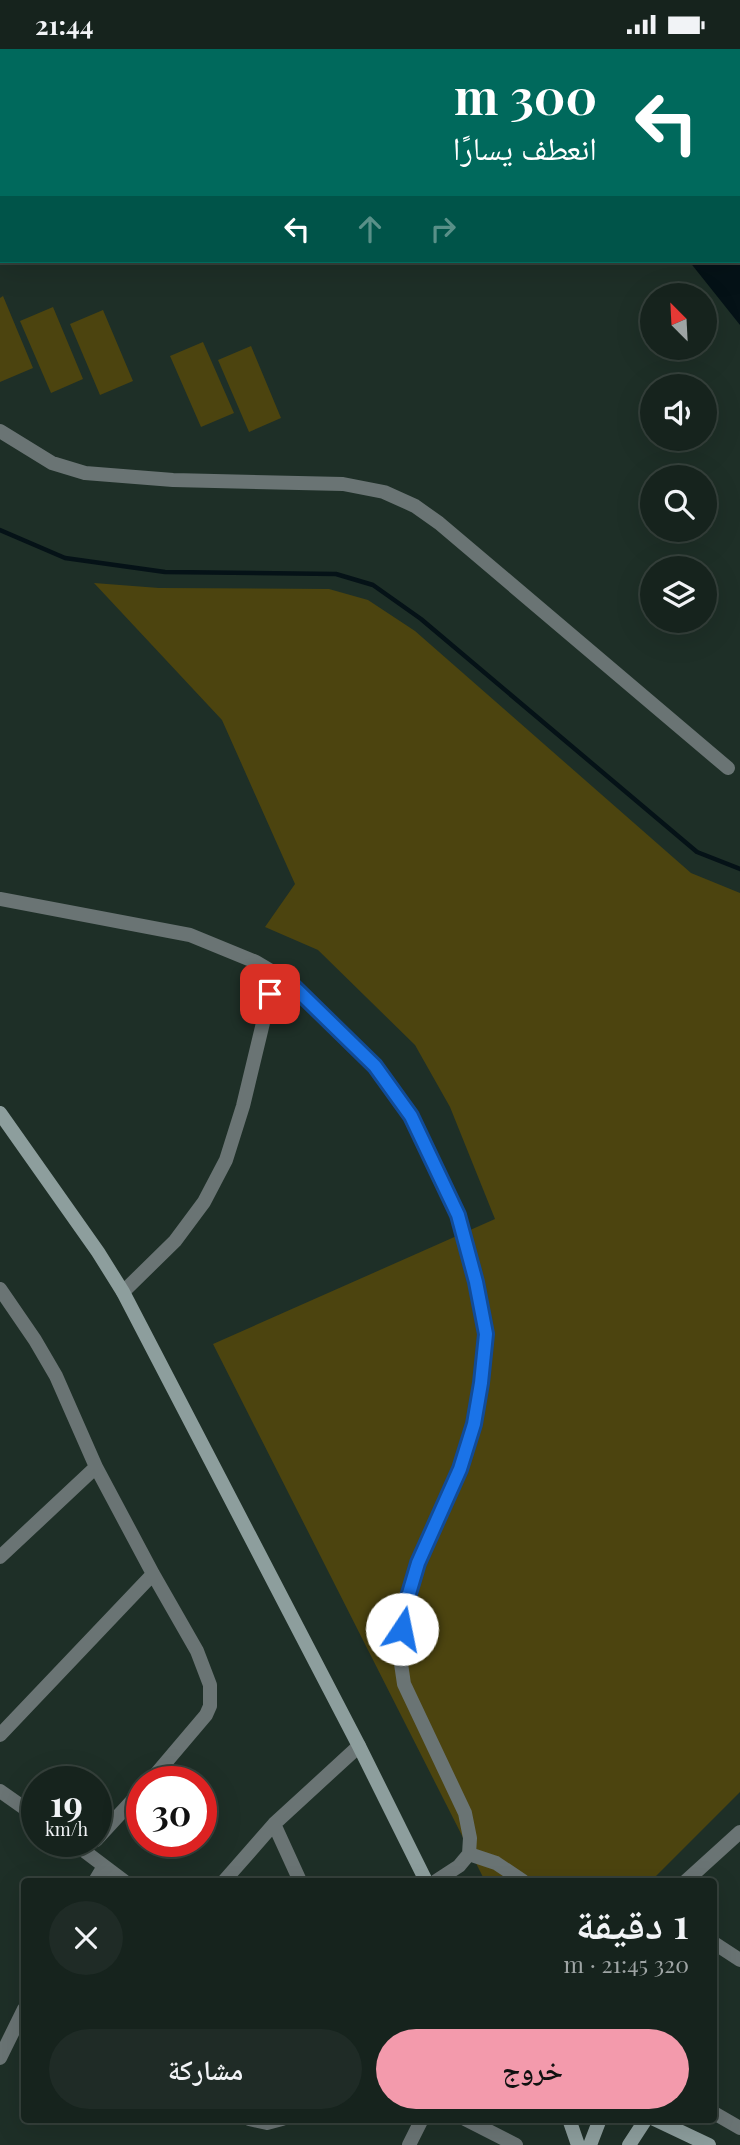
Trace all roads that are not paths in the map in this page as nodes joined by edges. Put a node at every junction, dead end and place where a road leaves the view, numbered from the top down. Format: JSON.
{"nodes":[{"id":1,"x":0,"y":431,"type":"edge"},
{"id":2,"x":728,"y":768,"type":"dead end"},
{"id":3,"x":0,"y":899,"type":"edge"},
{"id":4,"x":275,"y":973,"type":"junction"},
{"id":5,"x":1,"y":1119,"type":"edge"},
{"id":6,"x":0,"y":1289,"type":"edge"},
{"id":7,"x":123,"y":1292,"type":"junction"},
{"id":8,"x":96,"y":1467,"type":"junction"},
{"id":9,"x":0,"y":1557,"type":"edge"},
{"id":10,"x":153,"y":1574,"type":"junction"},
{"id":11,"x":0,"y":1735,"type":"edge"},
{"id":12,"x":359,"y":1746,"type":"junction"},
{"id":13,"x":163,"y":1766,"type":"edge"},
{"id":14,"x":0,"y":1791,"type":"edge"},
{"id":15,"x":21,"y":1806,"type":"edge"},
{"id":16,"x":126,"y":1807,"type":"edge"},
{"id":17,"x":112,"y":1822,"type":"edge"},
{"id":18,"x":274,"y":1824,"type":"junction"},
{"id":19,"x":740,"y":1832,"type":"edge"},
{"id":20,"x":469,"y":1854,"type":"junction"},
{"id":21,"x":99,"y":1857,"type":"edge"},
{"id":22,"x":104,"y":1866,"type":"junction"},
{"id":23,"x":97,"y":1878,"type":"edge"},
{"id":24,"x":120,"y":1878,"type":"edge"},
{"id":25,"x":227,"y":1878,"type":"edge"},
{"id":26,"x":299,"y":1878,"type":"edge"},
{"id":27,"x":425,"y":1878,"type":"edge"},
{"id":28,"x":441,"y":1878,"type":"edge"},
{"id":29,"x":518,"y":1878,"type":"edge"},
{"id":30,"x":689,"y":1878,"type":"edge"},
{"id":31,"x":717,"y":1945,"type":"edge"},
{"id":32,"x":740,"y":1960,"type":"edge"},
{"id":33,"x":21,"y":2021,"type":"edge"},
{"id":34,"x":0,"y":2058,"type":"edge"},
{"id":35,"x":717,"y":2115,"type":"edge"},
{"id":36,"x":420,"y":2123,"type":"edge"},
{"id":37,"x":474,"y":2123,"type":"edge"},
{"id":38,"x":570,"y":2123,"type":"edge"},
{"id":39,"x":598,"y":2123,"type":"edge"},
{"id":40,"x":643,"y":2123,"type":"edge"},
{"id":41,"x":662,"y":2123,"type":"edge"},
{"id":42,"x":740,"y":2128,"type":"edge"},
{"id":43,"x":409,"y":2145,"type":"edge"},
{"id":44,"x":516,"y":2145,"type":"edge"},
{"id":45,"x":578,"y":2145,"type":"edge"},
{"id":46,"x":590,"y":2145,"type":"edge"},
{"id":47,"x":629,"y":2145,"type":"edge"},
{"id":48,"x":709,"y":2145,"type":"edge"}],
"edges":[{"from":1,"to":2,"type":"street"},
{"from":3,"to":4,"type":"street"},
{"from":4,"to":7,"type":"street"},
{"from":4,"to":20,"type":"street"},
{"from":5,"to":7,"type":"main road"},
{"from":6,"to":8,"type":"street"},
{"from":7,"to":12,"type":"main road"},
{"from":8,"to":9,"type":"street"},
{"from":8,"to":10,"type":"street"},
{"from":10,"to":11,"type":"street"},
{"from":10,"to":13,"type":"street"},
{"from":12,"to":18,"type":"street"},
{"from":12,"to":27,"type":"main road"},
{"from":14,"to":15,"type":"street"},
{"from":16,"to":17,"type":"street"},
{"from":18,"to":25,"type":"street"},
{"from":18,"to":26,"type":"street"},
{"from":19,"to":30,"type":"street"},
{"from":20,"to":28,"type":"street"},
{"from":20,"to":29,"type":"street"},
{"from":21,"to":22,"type":"street"},
{"from":22,"to":23,"type":"street"},
{"from":22,"to":24,"type":"street"},
{"from":31,"to":32,"type":"street"},
{"from":33,"to":34,"type":"street"},
{"from":35,"to":42,"type":"street"},
{"from":36,"to":43,"type":"street"},
{"from":37,"to":44,"type":"street"},
{"from":38,"to":45,"type":"main road"},
{"from":39,"to":46,"type":"main road"},
{"from":40,"to":47,"type":"main road"},
{"from":41,"to":48,"type":"main road"}]}
